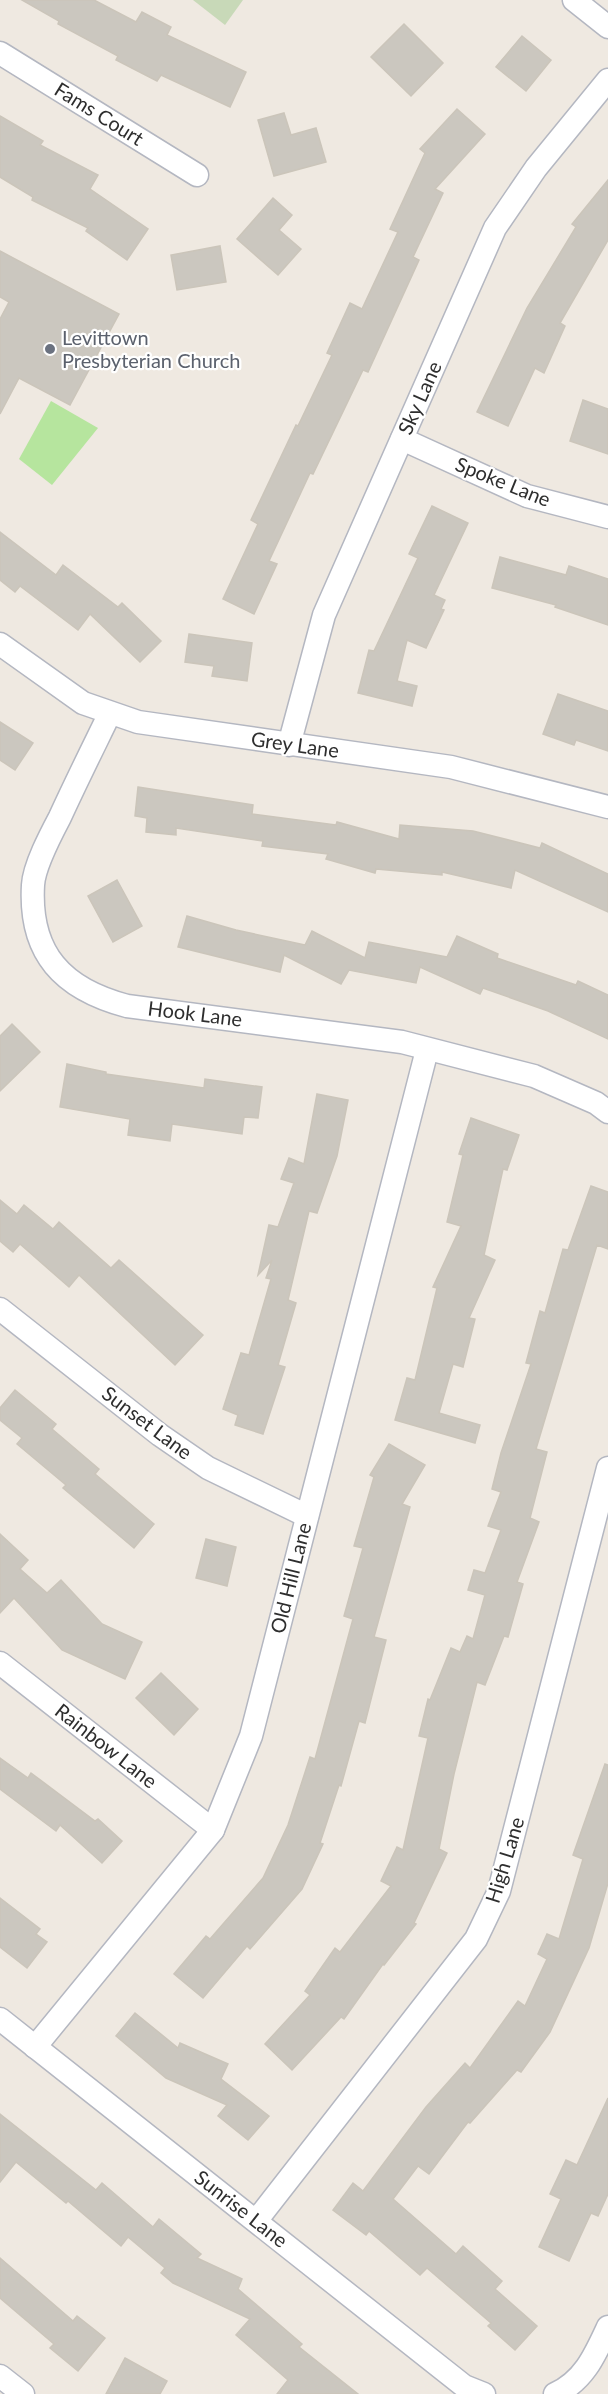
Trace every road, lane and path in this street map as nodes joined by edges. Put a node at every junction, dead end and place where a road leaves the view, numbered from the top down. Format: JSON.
{"nodes":[{"id":1,"x":574,"y":0,"type":"edge"},
{"id":2,"x":608,"y":27,"type":"edge"},
{"id":3,"x":0,"y":53,"type":"edge"},
{"id":4,"x":608,"y":80,"type":"edge"},
{"id":5,"x":198,"y":175,"type":"dead end"},
{"id":6,"x":402,"y":439,"type":"junction"},
{"id":7,"x":608,"y":517,"type":"edge"},
{"id":8,"x":0,"y":644,"type":"edge"},
{"id":9,"x":110,"y":713,"type":"junction"},
{"id":10,"x":289,"y":745,"type":"junction"},
{"id":11,"x":608,"y":807,"type":"edge"},
{"id":12,"x":427,"y":1050,"type":"junction"},
{"id":13,"x":608,"y":1112,"type":"edge"},
{"id":14,"x":0,"y":1309,"type":"edge"},
{"id":15,"x":608,"y":1468,"type":"edge"},
{"id":16,"x":307,"y":1516,"type":"junction"},
{"id":17,"x":0,"y":1663,"type":"edge"},
{"id":18,"x":213,"y":1830,"type":"junction"},
{"id":19,"x":0,"y":2019,"type":"edge"},
{"id":20,"x":35,"y":2047,"type":"junction"},
{"id":21,"x":256,"y":2221,"type":"junction"},
{"id":22,"x":608,"y":2327,"type":"edge"},
{"id":23,"x":0,"y":2376,"type":"edge"},
{"id":24,"x":23,"y":2394,"type":"edge"},
{"id":25,"x":484,"y":2394,"type":"edge"},
{"id":26,"x":555,"y":2394,"type":"edge"}],
"edges":[{"from":1,"to":2,"type":"street"},
{"from":3,"to":5,"type":"street","name":"Fams Court"},
{"from":4,"to":6,"type":"street","name":"Sky Lane"},
{"from":6,"to":7,"type":"street","name":"Spoke Lane"},
{"from":6,"to":10,"type":"street","name":"Sky Lane"},
{"from":8,"to":9,"type":"street","name":"Grey Lane"},
{"from":9,"to":10,"type":"street","name":"Grey Lane"},
{"from":9,"to":12,"type":"street","name":"Hook Lane"},
{"from":10,"to":11,"type":"street","name":"Grey Lane"},
{"from":12,"to":13,"type":"street","name":"Hook Lane"},
{"from":12,"to":16,"type":"street","name":"Old Hill Lane"},
{"from":14,"to":16,"type":"street","name":"Sunset Lane"},
{"from":15,"to":21,"type":"street","name":"High Lane"},
{"from":16,"to":18,"type":"street","name":"Old Hill Lane"},
{"from":17,"to":18,"type":"street","name":"Rainbow Lane"},
{"from":18,"to":20,"type":"street","name":"Old Hill Lane"},
{"from":19,"to":20,"type":"street","name":"Sunrise Lane"},
{"from":20,"to":21,"type":"street","name":"Sunrise Lane"},
{"from":21,"to":25,"type":"street","name":"Sunrise Lane"},
{"from":22,"to":26,"type":"street"},
{"from":23,"to":24,"type":"street"}]}
